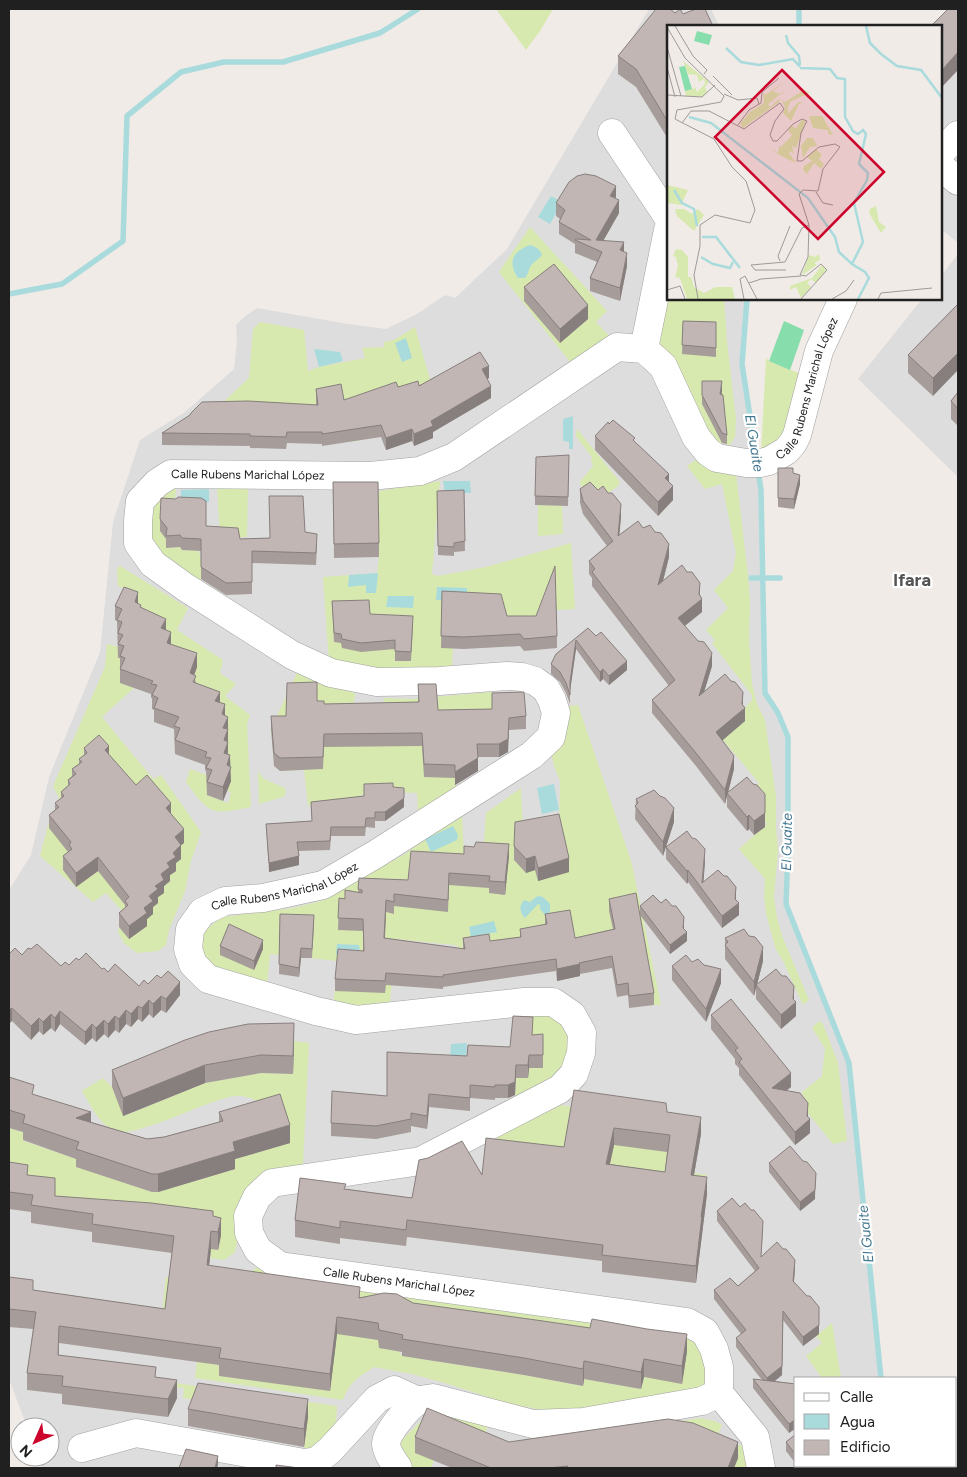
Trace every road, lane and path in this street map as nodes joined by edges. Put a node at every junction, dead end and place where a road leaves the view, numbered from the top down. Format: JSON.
{"nodes":[{"id":1,"x":612,"y":133,"type":"dead end"},
{"id":2,"x":958,"y":135,"type":"edge"},
{"id":3,"x":942,"y":151,"type":"edge"},
{"id":4,"x":942,"y":167,"type":"edge"},
{"id":5,"x":958,"y":182,"type":"edge"},
{"id":6,"x":667,"y":216,"type":"edge"},
{"id":7,"x":667,"y":235,"type":"edge"},
{"id":8,"x":843,"y":300,"type":"edge"},
{"id":9,"x":644,"y":349,"type":"junction"},
{"id":10,"x":719,"y":1393,"type":"junction"},
{"id":11,"x":418,"y":1402,"type":"junction"},
{"id":12,"x":82,"y":1448,"type":"dead end"},
{"id":13,"x":398,"y":1468,"type":"edge"},
{"id":14,"x":761,"y":1468,"type":"edge"}],
"edges":[{"from":1,"to":6,"type":"street"},
{"from":2,"to":3,"type":"street"},
{"from":4,"to":5,"type":"street"},
{"from":7,"to":9,"type":"street"},
{"from":8,"to":9,"type":"street","name":"Calle Rubens Marichal López"},
{"from":9,"to":10,"type":"street","name":"Calle Rubens Marichal López"},
{"from":10,"to":11,"type":"street"},
{"from":10,"to":14,"type":"street"},
{"from":11,"to":12,"type":"street"},
{"from":11,"to":13,"type":"street"}]}
